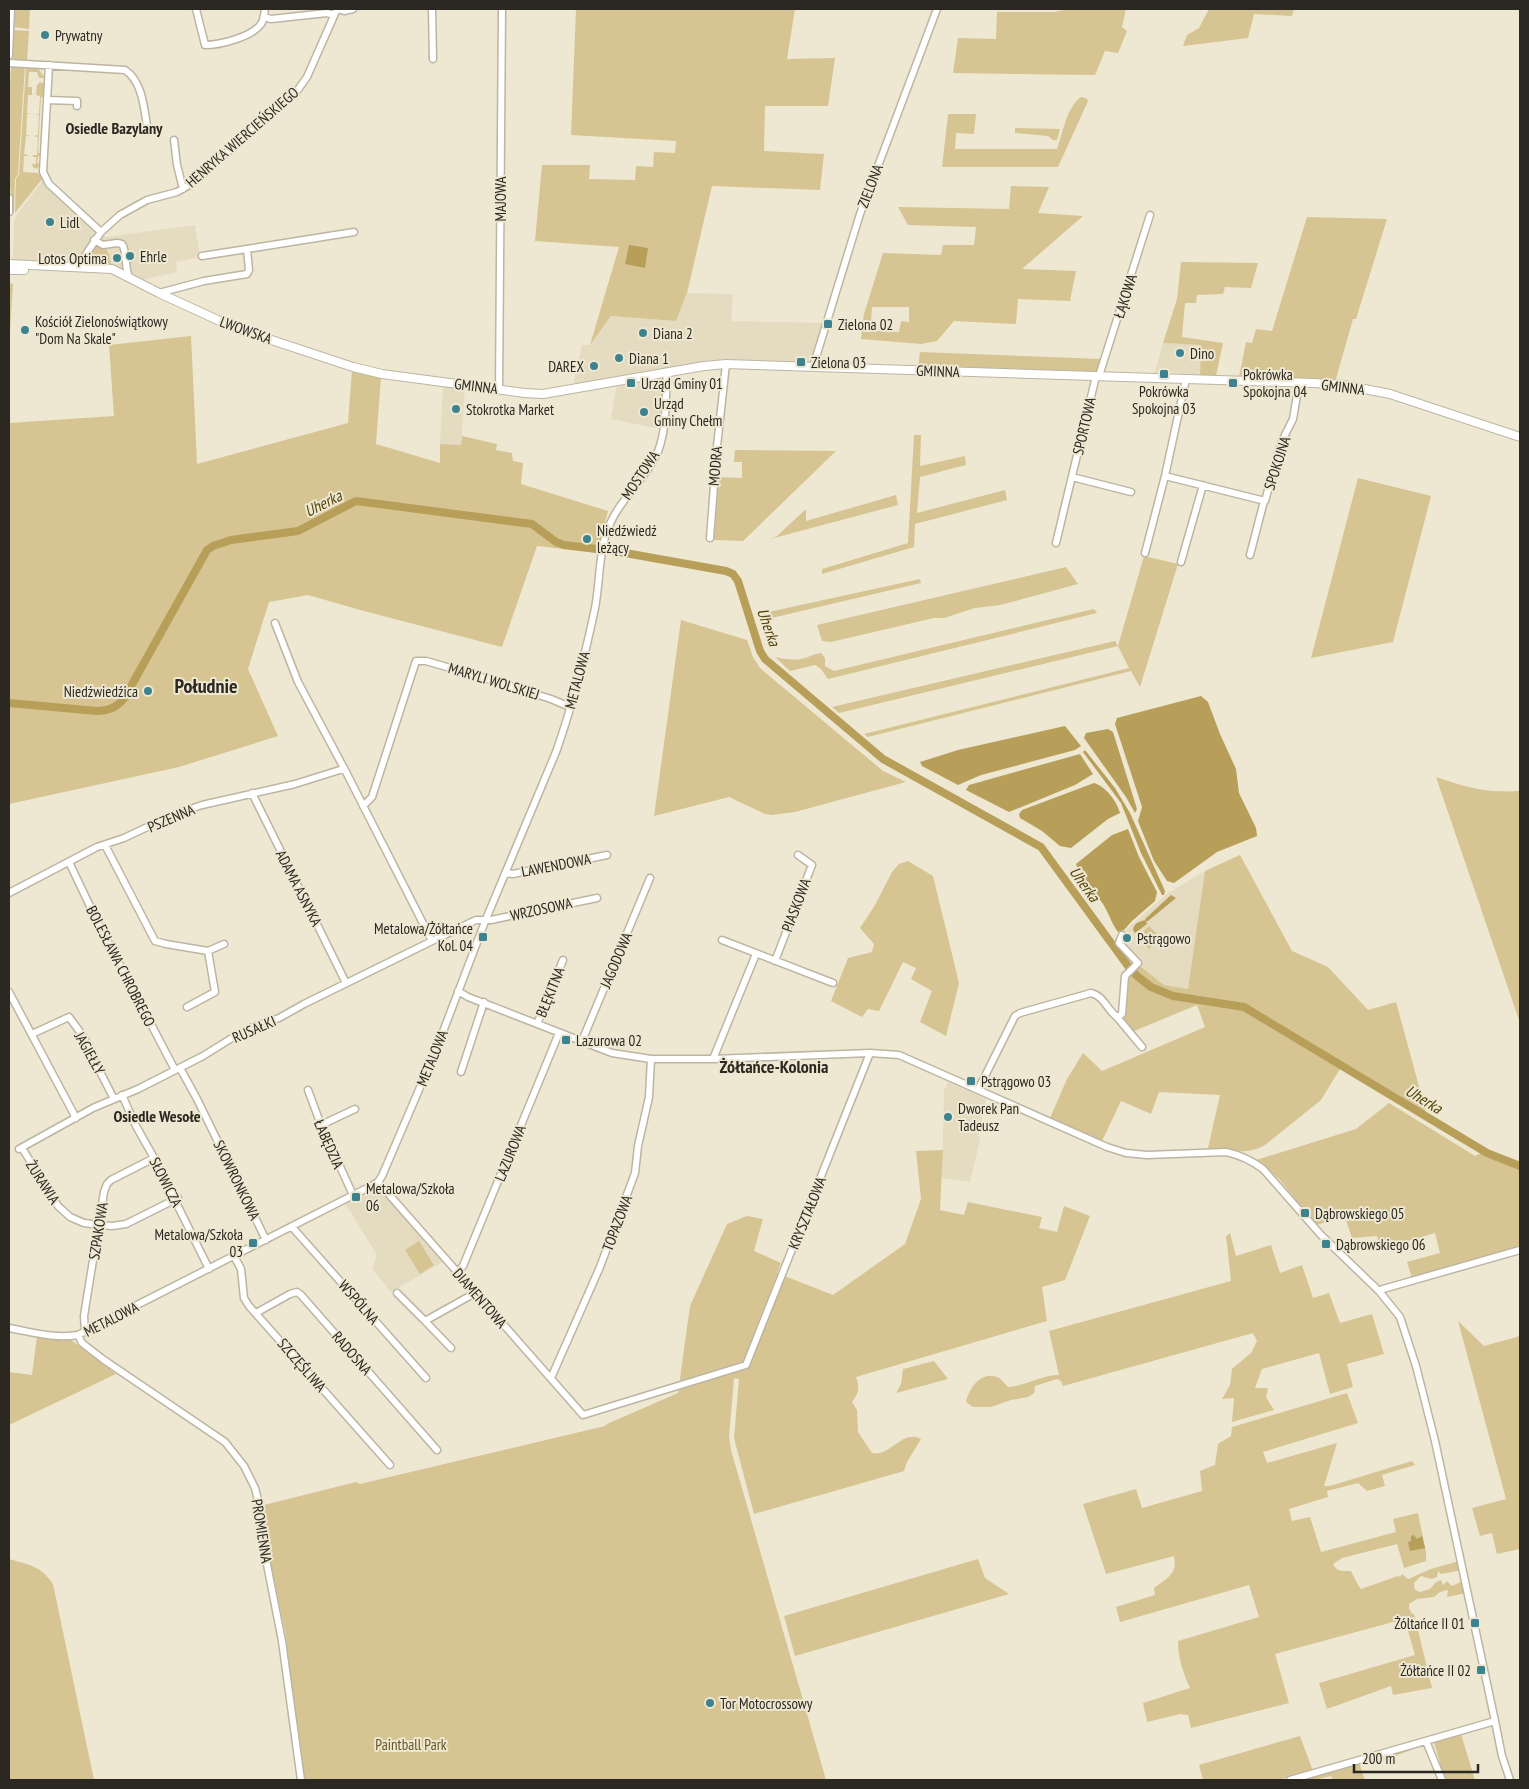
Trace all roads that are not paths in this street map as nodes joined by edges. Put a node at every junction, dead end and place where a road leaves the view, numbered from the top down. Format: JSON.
{"nodes":[{"id":1,"x":11,"y":9,"type":"edge"},
{"id":2,"x":196,"y":9,"type":"edge"},
{"id":3,"x":265,"y":9,"type":"edge"},
{"id":4,"x":353,"y":9,"type":"edge"},
{"id":5,"x":432,"y":9,"type":"edge"},
{"id":6,"x":502,"y":9,"type":"edge"},
{"id":7,"x":937,"y":9,"type":"edge"},
{"id":8,"x":336,"y":11,"type":"edge"},
{"id":9,"x":264,"y":17,"type":"junction"},
{"id":10,"x":9,"y":55,"type":"edge"},
{"id":11,"x":433,"y":59,"type":"dead end"},
{"id":12,"x":9,"y":63,"type":"edge"},
{"id":13,"x":49,"y":66,"type":"junction"},
{"id":14,"x":47,"y":100,"type":"junction"},
{"id":15,"x":77,"y":106,"type":"dead end"},
{"id":16,"x":147,"y":126,"type":"dead end"},
{"id":17,"x":174,"y":140,"type":"dead end"},
{"id":18,"x":183,"y":189,"type":"junction"},
{"id":19,"x":9,"y":198,"type":"edge"},
{"id":20,"x":9,"y":212,"type":"edge"},
{"id":21,"x":1150,"y":215,"type":"dead end"},
{"id":22,"x":101,"y":232,"type":"junction"},
{"id":23,"x":354,"y":232,"type":"dead end"},
{"id":24,"x":94,"y":240,"type":"junction"},
{"id":25,"x":247,"y":248,"type":"junction"},
{"id":26,"x":87,"y":255,"type":"junction"},
{"id":27,"x":202,"y":256,"type":"dead end"},
{"id":28,"x":11,"y":268,"type":"edge"},
{"id":29,"x":72,"y":268,"type":"junction"},
{"id":30,"x":99,"y":268,"type":"junction"},
{"id":31,"x":83,"y":270,"type":"junction"},
{"id":32,"x":114,"y":274,"type":"junction"},
{"id":33,"x":126,"y":274,"type":"junction"},
{"id":34,"x":143,"y":284,"type":"junction"},
{"id":35,"x":159,"y":293,"type":"junction"},
{"id":36,"x":726,"y":364,"type":"junction"},
{"id":37,"x":813,"y":367,"type":"junction"},
{"id":38,"x":353,"y":368,"type":"joint"},
{"id":39,"x":667,"y":372,"type":"junction"},
{"id":40,"x":1098,"y":376,"type":"junction"},
{"id":41,"x":1186,"y":379,"type":"junction"},
{"id":42,"x":1300,"y":383,"type":"junction"},
{"id":43,"x":499,"y":389,"type":"junction"},
{"id":44,"x":1520,"y":437,"type":"edge"},
{"id":45,"x":1072,"y":476,"type":"junction"},
{"id":46,"x":1166,"y":476,"type":"junction"},
{"id":47,"x":1203,"y":486,"type":"junction"},
{"id":48,"x":1131,"y":492,"type":"dead end"},
{"id":49,"x":1264,"y":501,"type":"junction"},
{"id":50,"x":710,"y":538,"type":"dead end"},
{"id":51,"x":1056,"y":543,"type":"dead end"},
{"id":52,"x":602,"y":549,"type":"joint"},
{"id":53,"x":1145,"y":553,"type":"dead end"},
{"id":54,"x":1250,"y":555,"type":"dead end"},
{"id":55,"x":1181,"y":562,"type":"dead end"},
{"id":56,"x":276,"y":623,"type":"dead end"},
{"id":57,"x":570,"y":707,"type":"junction"},
{"id":58,"x":344,"y":768,"type":"junction"},
{"id":59,"x":252,"y":794,"type":"junction"},
{"id":60,"x":363,"y":806,"type":"junction"},
{"id":61,"x":105,"y":845,"type":"junction"},
{"id":62,"x":608,"y":855,"type":"dead end"},
{"id":63,"x":798,"y":856,"type":"dead end"},
{"id":64,"x":69,"y":862,"type":"junction"},
{"id":65,"x":505,"y":873,"type":"junction"},
{"id":66,"x":650,"y":878,"type":"dead end"},
{"id":67,"x":9,"y":893,"type":"edge"},
{"id":68,"x":597,"y":898,"type":"dead end"},
{"id":69,"x":486,"y":920,"type":"junction"},
{"id":70,"x":1122,"y":935,"type":"dead end"},
{"id":71,"x":722,"y":940,"type":"dead end"},
{"id":72,"x":432,"y":941,"type":"junction"},
{"id":73,"x":224,"y":944,"type":"dead end"},
{"id":74,"x":208,"y":951,"type":"junction"},
{"id":75,"x":756,"y":954,"type":"junction"},
{"id":76,"x":563,"y":960,"type":"dead end"},
{"id":77,"x":775,"y":961,"type":"junction"},
{"id":78,"x":346,"y":983,"type":"junction"},
{"id":79,"x":833,"y":983,"type":"dead end"},
{"id":80,"x":9,"y":992,"type":"edge"},
{"id":81,"x":467,"y":995,"type":"junction"},
{"id":82,"x":484,"y":1002,"type":"junction"},
{"id":83,"x":454,"y":1003,"type":"junction"},
{"id":84,"x":187,"y":1007,"type":"dead end"},
{"id":85,"x":1118,"y":1017,"type":"junction"},
{"id":86,"x":536,"y":1024,"type":"junction"},
{"id":87,"x":559,"y":1033,"type":"junction"},
{"id":88,"x":32,"y":1034,"type":"junction"},
{"id":89,"x":582,"y":1041,"type":"junction"},
{"id":90,"x":1142,"y":1048,"type":"dead end"},
{"id":91,"x":870,"y":1053,"type":"junction"},
{"id":92,"x":651,"y":1059,"type":"junction"},
{"id":93,"x":713,"y":1059,"type":"junction"},
{"id":94,"x":178,"y":1069,"type":"junction"},
{"id":95,"x":461,"y":1072,"type":"dead end"},
{"id":96,"x":308,"y":1090,"type":"dead end"},
{"id":97,"x":978,"y":1090,"type":"junction"},
{"id":98,"x":122,"y":1096,"type":"junction"},
{"id":99,"x":114,"y":1099,"type":"junction"},
{"id":100,"x":355,"y":1110,"type":"dead end"},
{"id":101,"x":76,"y":1118,"type":"junction"},
{"id":102,"x":321,"y":1125,"type":"junction"},
{"id":103,"x":20,"y":1148,"type":"joint"},
{"id":104,"x":154,"y":1158,"type":"junction"},
{"id":105,"x":378,"y":1182,"type":"junction"},
{"id":106,"x":353,"y":1195,"type":"junction"},
{"id":107,"x":176,"y":1199,"type":"junction"},
{"id":108,"x":99,"y":1225,"type":"junction"},
{"id":109,"x":292,"y":1227,"type":"junction"},
{"id":110,"x":266,"y":1240,"type":"junction"},
{"id":111,"x":1520,"y":1250,"type":"edge"},
{"id":112,"x":234,"y":1256,"type":"junction"},
{"id":113,"x":209,"y":1269,"type":"junction"},
{"id":114,"x":458,"y":1272,"type":"junction"},
{"id":115,"x":475,"y":1292,"type":"junction"},
{"id":116,"x":1379,"y":1292,"type":"junction"},
{"id":117,"x":397,"y":1293,"type":"dead end"},
{"id":118,"x":256,"y":1313,"type":"junction"},
{"id":119,"x":425,"y":1321,"type":"junction"},
{"id":120,"x":9,"y":1328,"type":"edge"},
{"id":121,"x":85,"y":1332,"type":"junction"},
{"id":122,"x":78,"y":1335,"type":"junction"},
{"id":123,"x":451,"y":1348,"type":"dead end"},
{"id":124,"x":426,"y":1378,"type":"dead end"},
{"id":125,"x":551,"y":1378,"type":"junction"},
{"id":126,"x":583,"y":1415,"type":"joint"},
{"id":127,"x":437,"y":1450,"type":"dead end"},
{"id":128,"x":390,"y":1465,"type":"dead end"},
{"id":129,"x":1494,"y":1721,"type":"junction"},
{"id":130,"x":1426,"y":1741,"type":"junction"},
{"id":131,"x":301,"y":1780,"type":"edge"},
{"id":132,"x":1290,"y":1780,"type":"edge"},
{"id":133,"x":1442,"y":1780,"type":"edge"},
{"id":134,"x":1510,"y":1780,"type":"edge"}],
"edges":[{"from":1,"to":10,"type":"street"},
{"from":2,"to":9,"type":"street"},
{"from":3,"to":9,"type":"street"},
{"from":4,"to":8,"type":"street"},
{"from":5,"to":11,"type":"street"},
{"from":6,"to":43,"type":"street","name":"MAJOWA"},
{"from":7,"to":37,"type":"street","name":"ZIELONA"},
{"from":8,"to":9,"type":"street"},
{"from":8,"to":18,"type":"street","name":"HENRYKA WIERCIEŃSKIEGO"},
{"from":12,"to":13,"type":"street"},
{"from":13,"to":14,"type":"street"},
{"from":13,"to":16,"type":"street"},
{"from":14,"to":15,"type":"street"},
{"from":14,"to":22,"type":"street"},
{"from":17,"to":18,"type":"street"},
{"from":18,"to":22,"type":"street","name":"HENRYKA WIERCIEŃSKIEGO"},
{"from":19,"to":20,"type":"street"},
{"from":21,"to":40,"type":"street","name":"ŁĄKOWA"},
{"from":22,"to":24,"type":"street","name":"HENRYKA WIERCIEŃSKIEGO"},
{"from":23,"to":25,"type":"street"},
{"from":24,"to":26,"type":"street","name":"HENRYKA WIERCIEŃSKIEGO"},
{"from":24,"to":33,"type":"street"},
{"from":25,"to":27,"type":"street"},
{"from":25,"to":35,"type":"street"},
{"from":26,"to":29,"type":"street","name":"HENRYKA WIERCIEŃSKIEGO"},
{"from":26,"to":30,"type":"street"},
{"from":26,"to":31,"type":"street","name":"HENRYKA WIERCIEŃSKIEGO"},
{"from":28,"to":29,"type":"main road","name":"LWOWSKA"},
{"from":28,"to":31,"type":"main road","name":"LWOWSKA"},
{"from":29,"to":31,"type":"main road","name":"LWOWSKA"},
{"from":30,"to":31,"type":"main road","name":"LWOWSKA"},
{"from":30,"to":33,"type":"main road","name":"LWOWSKA"},
{"from":31,"to":32,"type":"main road","name":"LWOWSKA"},
{"from":32,"to":33,"type":"street","name":"LWOWSKA"},
{"from":32,"to":34,"type":"main road","name":"LWOWSKA"},
{"from":33,"to":34,"type":"main road","name":"LWOWSKA"},
{"from":34,"to":35,"type":"main road","name":"LWOWSKA"},
{"from":35,"to":38,"type":"main road","name":"LWOWSKA"},
{"from":36,"to":37,"type":"main road","name":"GMINNA"},
{"from":36,"to":39,"type":"main road","name":"GMINNA"},
{"from":36,"to":50,"type":"street","name":"MODRA"},
{"from":37,"to":40,"type":"main road","name":"GMINNA"},
{"from":38,"to":43,"type":"main road","name":"GMINNA"},
{"from":39,"to":43,"type":"main road","name":"GMINNA"},
{"from":39,"to":52,"type":"street","name":"MOSTOWA"},
{"from":40,"to":41,"type":"main road","name":"GMINNA"},
{"from":40,"to":45,"type":"street","name":"SPORTOWA"},
{"from":41,"to":42,"type":"main road","name":"GMINNA"},
{"from":41,"to":46,"type":"street"},
{"from":42,"to":44,"type":"main road","name":"GMINNA"},
{"from":42,"to":49,"type":"street","name":"SPOKOJNA"},
{"from":45,"to":48,"type":"street"},
{"from":45,"to":51,"type":"street","name":"SPORTOWA"},
{"from":46,"to":47,"type":"street","name":"SPOKOJNA"},
{"from":46,"to":53,"type":"street"},
{"from":47,"to":49,"type":"street","name":"SPOKOJNA"},
{"from":47,"to":55,"type":"street"},
{"from":49,"to":54,"type":"street"},
{"from":52,"to":57,"type":"street","name":"METALOWA"},
{"from":56,"to":58,"type":"street"},
{"from":57,"to":60,"type":"street","name":"MARYLI WOLSKIEJ"},
{"from":57,"to":65,"type":"street","name":"METALOWA"},
{"from":58,"to":59,"type":"street","name":"PSZENNA"},
{"from":58,"to":60,"type":"street"},
{"from":59,"to":61,"type":"street","name":"PSZENNA"},
{"from":59,"to":78,"type":"street","name":"ADAMA ASNYKA"},
{"from":60,"to":72,"type":"street"},
{"from":61,"to":64,"type":"street","name":"PSZENNA"},
{"from":61,"to":74,"type":"street"},
{"from":62,"to":65,"type":"street","name":"LAWENDOWA"},
{"from":63,"to":77,"type":"street","name":"PIASKOWA"},
{"from":64,"to":67,"type":"street","name":"PSZENNA"},
{"from":64,"to":94,"type":"street","name":"BOLESŁAWA CHROBREGO"},
{"from":65,"to":69,"type":"street","name":"METALOWA"},
{"from":66,"to":89,"type":"street","name":"JAGODOWA"},
{"from":68,"to":69,"type":"street","name":"WRZOSOWA"},
{"from":69,"to":72,"type":"street"},
{"from":69,"to":81,"type":"street","name":"METALOWA"},
{"from":70,"to":85,"type":"street"},
{"from":71,"to":75,"type":"street"},
{"from":72,"to":78,"type":"street","name":"RUSAŁKI"},
{"from":73,"to":74,"type":"street"},
{"from":74,"to":84,"type":"street"},
{"from":75,"to":77,"type":"street"},
{"from":75,"to":93,"type":"street"},
{"from":76,"to":86,"type":"street","name":"BŁĘKITNA"},
{"from":77,"to":79,"type":"street"},
{"from":78,"to":94,"type":"street","name":"RUSAŁKI"},
{"from":80,"to":88,"type":"street"},
{"from":81,"to":82,"type":"street"},
{"from":81,"to":83,"type":"street","name":"METALOWA"},
{"from":81,"to":83,"type":"street"},
{"from":82,"to":86,"type":"street"},
{"from":82,"to":95,"type":"street"},
{"from":83,"to":105,"type":"street","name":"METALOWA"},
{"from":85,"to":90,"type":"street"},
{"from":85,"to":97,"type":"street"},
{"from":86,"to":87,"type":"street"},
{"from":87,"to":89,"type":"street"},
{"from":87,"to":114,"type":"street","name":"LAZUROWA"},
{"from":88,"to":99,"type":"street","name":"JAGIEŁŁY"},
{"from":88,"to":101,"type":"street"},
{"from":89,"to":92,"type":"street"},
{"from":91,"to":93,"type":"street"},
{"from":91,"to":97,"type":"street"},
{"from":91,"to":126,"type":"street","name":"KRYSZTAŁOWA"},
{"from":92,"to":93,"type":"street"},
{"from":92,"to":125,"type":"street","name":"TOPAZOWA"},
{"from":94,"to":98,"type":"street","name":"RUSAŁKI"},
{"from":94,"to":110,"type":"street","name":"SKOWRONKOWA"},
{"from":96,"to":102,"type":"street","name":"ŁABĘDZIA"},
{"from":97,"to":116,"type":"street"},
{"from":98,"to":99,"type":"street","name":"RUSAŁKI"},
{"from":98,"to":104,"type":"street","name":"SŁOWICZA"},
{"from":99,"to":101,"type":"street","name":"RUSAŁKI"},
{"from":100,"to":102,"type":"street"},
{"from":101,"to":103,"type":"street","name":"RUSAŁKI"},
{"from":102,"to":106,"type":"street","name":"ŁABĘDZIA"},
{"from":103,"to":108,"type":"street","name":"ŻURAWIA"},
{"from":104,"to":107,"type":"street","name":"SŁOWICZA"},
{"from":104,"to":108,"type":"street","name":"SZPAKOWA"},
{"from":105,"to":106,"type":"street","name":"METALOWA"},
{"from":105,"to":114,"type":"street","name":"DIAMENTOWA"},
{"from":106,"to":109,"type":"street","name":"METALOWA"},
{"from":107,"to":108,"type":"street","name":"ŻURAWIA"},
{"from":107,"to":113,"type":"street","name":"SŁOWICZA"},
{"from":108,"to":121,"type":"street","name":"SZPAKOWA"},
{"from":109,"to":110,"type":"street","name":"METALOWA"},
{"from":109,"to":124,"type":"street","name":"WSPÓLNA"},
{"from":110,"to":112,"type":"street","name":"METALOWA"},
{"from":111,"to":116,"type":"street"},
{"from":112,"to":113,"type":"street","name":"METALOWA"},
{"from":112,"to":118,"type":"street","name":"SZCZĘŚLIWA"},
{"from":113,"to":121,"type":"street","name":"METALOWA"},
{"from":114,"to":115,"type":"street","name":"DIAMENTOWA"},
{"from":115,"to":119,"type":"street"},
{"from":115,"to":125,"type":"street","name":"DIAMENTOWA"},
{"from":116,"to":129,"type":"street"},
{"from":117,"to":119,"type":"street"},
{"from":118,"to":127,"type":"street","name":"RADOSNA"},
{"from":118,"to":128,"type":"street","name":"SZCZĘŚLIWA"},
{"from":119,"to":123,"type":"street"},
{"from":120,"to":122,"type":"street","name":"METALOWA"},
{"from":121,"to":122,"type":"street","name":"METALOWA"},
{"from":122,"to":131,"type":"street","name":"PROMIENNA"},
{"from":125,"to":126,"type":"street","name":"DIAMENTOWA"},
{"from":129,"to":130,"type":"street"},
{"from":129,"to":134,"type":"street"},
{"from":130,"to":132,"type":"street"},
{"from":130,"to":133,"type":"street"}]}
